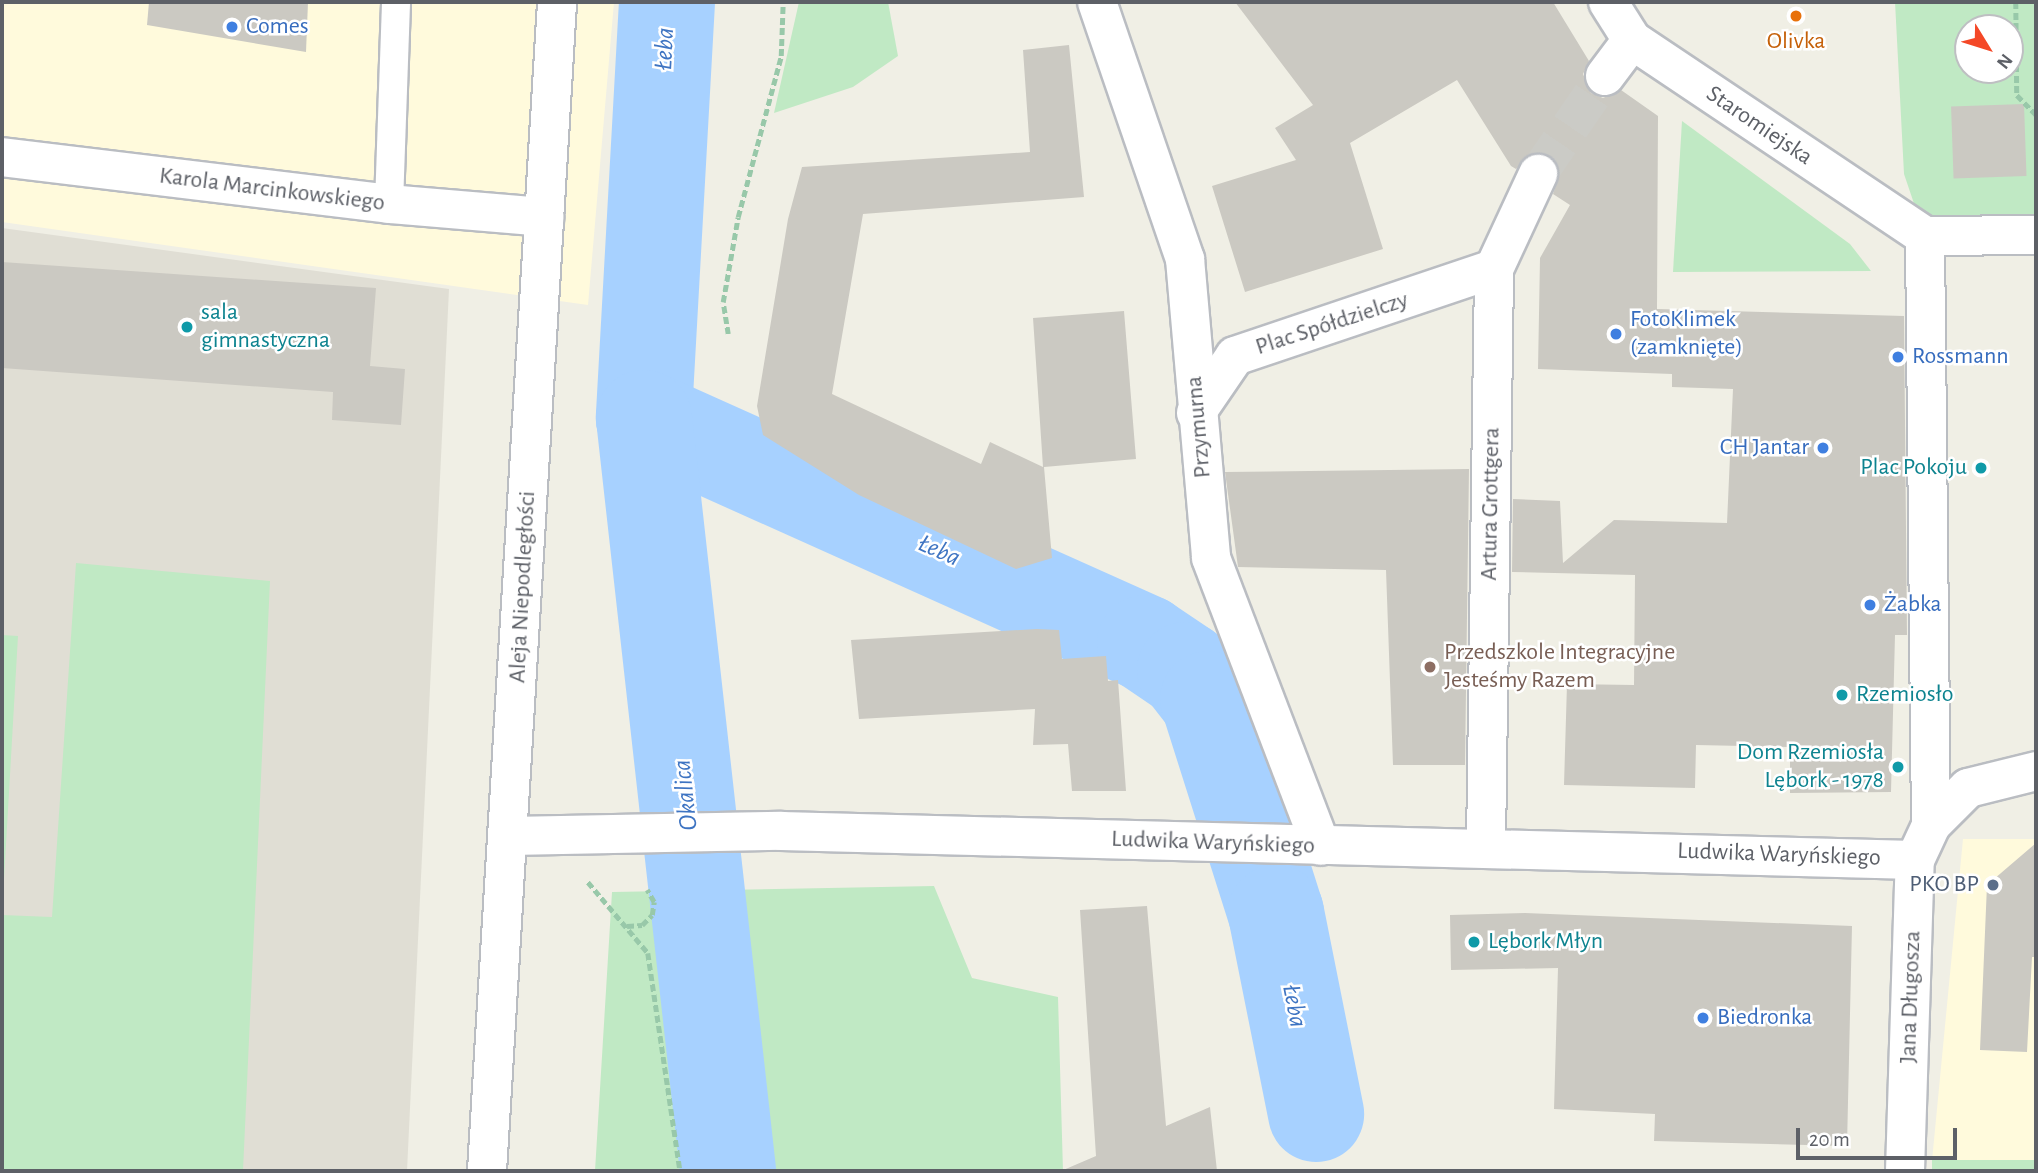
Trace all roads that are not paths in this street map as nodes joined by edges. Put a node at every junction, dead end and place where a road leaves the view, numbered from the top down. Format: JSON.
{"nodes":[{"id":1,"x":396,"y":2,"type":"edge"},
{"id":2,"x":558,"y":2,"type":"edge"},
{"id":3,"x":1097,"y":2,"type":"edge"},
{"id":4,"x":1608,"y":2,"type":"edge"},
{"id":5,"x":1632,"y":40,"type":"junction"},
{"id":6,"x":1605,"y":76,"type":"tunnel mouth"},
{"id":7,"x":2,"y":158,"type":"edge"},
{"id":8,"x":1538,"y":174,"type":"tunnel mouth"},
{"id":9,"x":389,"y":204,"type":"junction"},
{"id":10,"x":544,"y":217,"type":"junction"},
{"id":11,"x":2036,"y":235,"type":"edge"},
{"id":12,"x":1925,"y":236,"type":"junction"},
{"id":13,"x":1494,"y":269,"type":"junction"},
{"id":14,"x":1196,"y":412,"type":"junction"},
{"id":15,"x":2036,"y":771,"type":"edge"},
{"id":16,"x":1931,"y":825,"type":"junction"},
{"id":17,"x":510,"y":836,"type":"junction"},
{"id":18,"x":1486,"y":845,"type":"junction"},
{"id":19,"x":1305,"y":846,"type":"junction"},
{"id":20,"x":1915,"y":860,"type":"junction"},
{"id":21,"x":487,"y":1171,"type":"edge"},
{"id":22,"x":1905,"y":1171,"type":"edge"}],
"edges":[{"from":1,"to":9,"type":"lane"},
{"from":2,"to":10,"type":"street","name":"Aleja Niepodległości"},
{"from":3,"to":14,"type":"street","name":"Przymurna"},
{"from":4,"to":5,"type":"street","name":"Staromiejska"},
{"from":5,"to":6,"type":"street"},
{"from":5,"to":12,"type":"street","name":"Staromiejska"},
{"from":7,"to":9,"type":"street","name":"Karola Marcinkowskiego"},
{"from":8,"to":13,"type":"street","name":"Artura Grottgera"},
{"from":9,"to":10,"type":"street","name":"Karola Marcinkowskiego"},
{"from":10,"to":17,"type":"street","name":"Aleja Niepodległości"},
{"from":11,"to":12,"type":"street"},
{"from":12,"to":16,"type":"street"},
{"from":13,"to":14,"type":"street","name":"Plac Spółdzielczy"},
{"from":13,"to":18,"type":"street","name":"Artura Grottgera"},
{"from":14,"to":19,"type":"street","name":"Przymurna"},
{"from":15,"to":16,"type":"street"},
{"from":16,"to":20,"type":"street","name":"Jana Długosza"},
{"from":17,"to":19,"type":"street","name":"Ludwika Waryńskiego"},
{"from":17,"to":21,"type":"street","name":"Aleja Niepodległości"},
{"from":18,"to":19,"type":"street","name":"Ludwika Waryńskiego"},
{"from":18,"to":20,"type":"street","name":"Ludwika Waryńskiego"},
{"from":20,"to":22,"type":"street","name":"Jana Długosza"}]}
